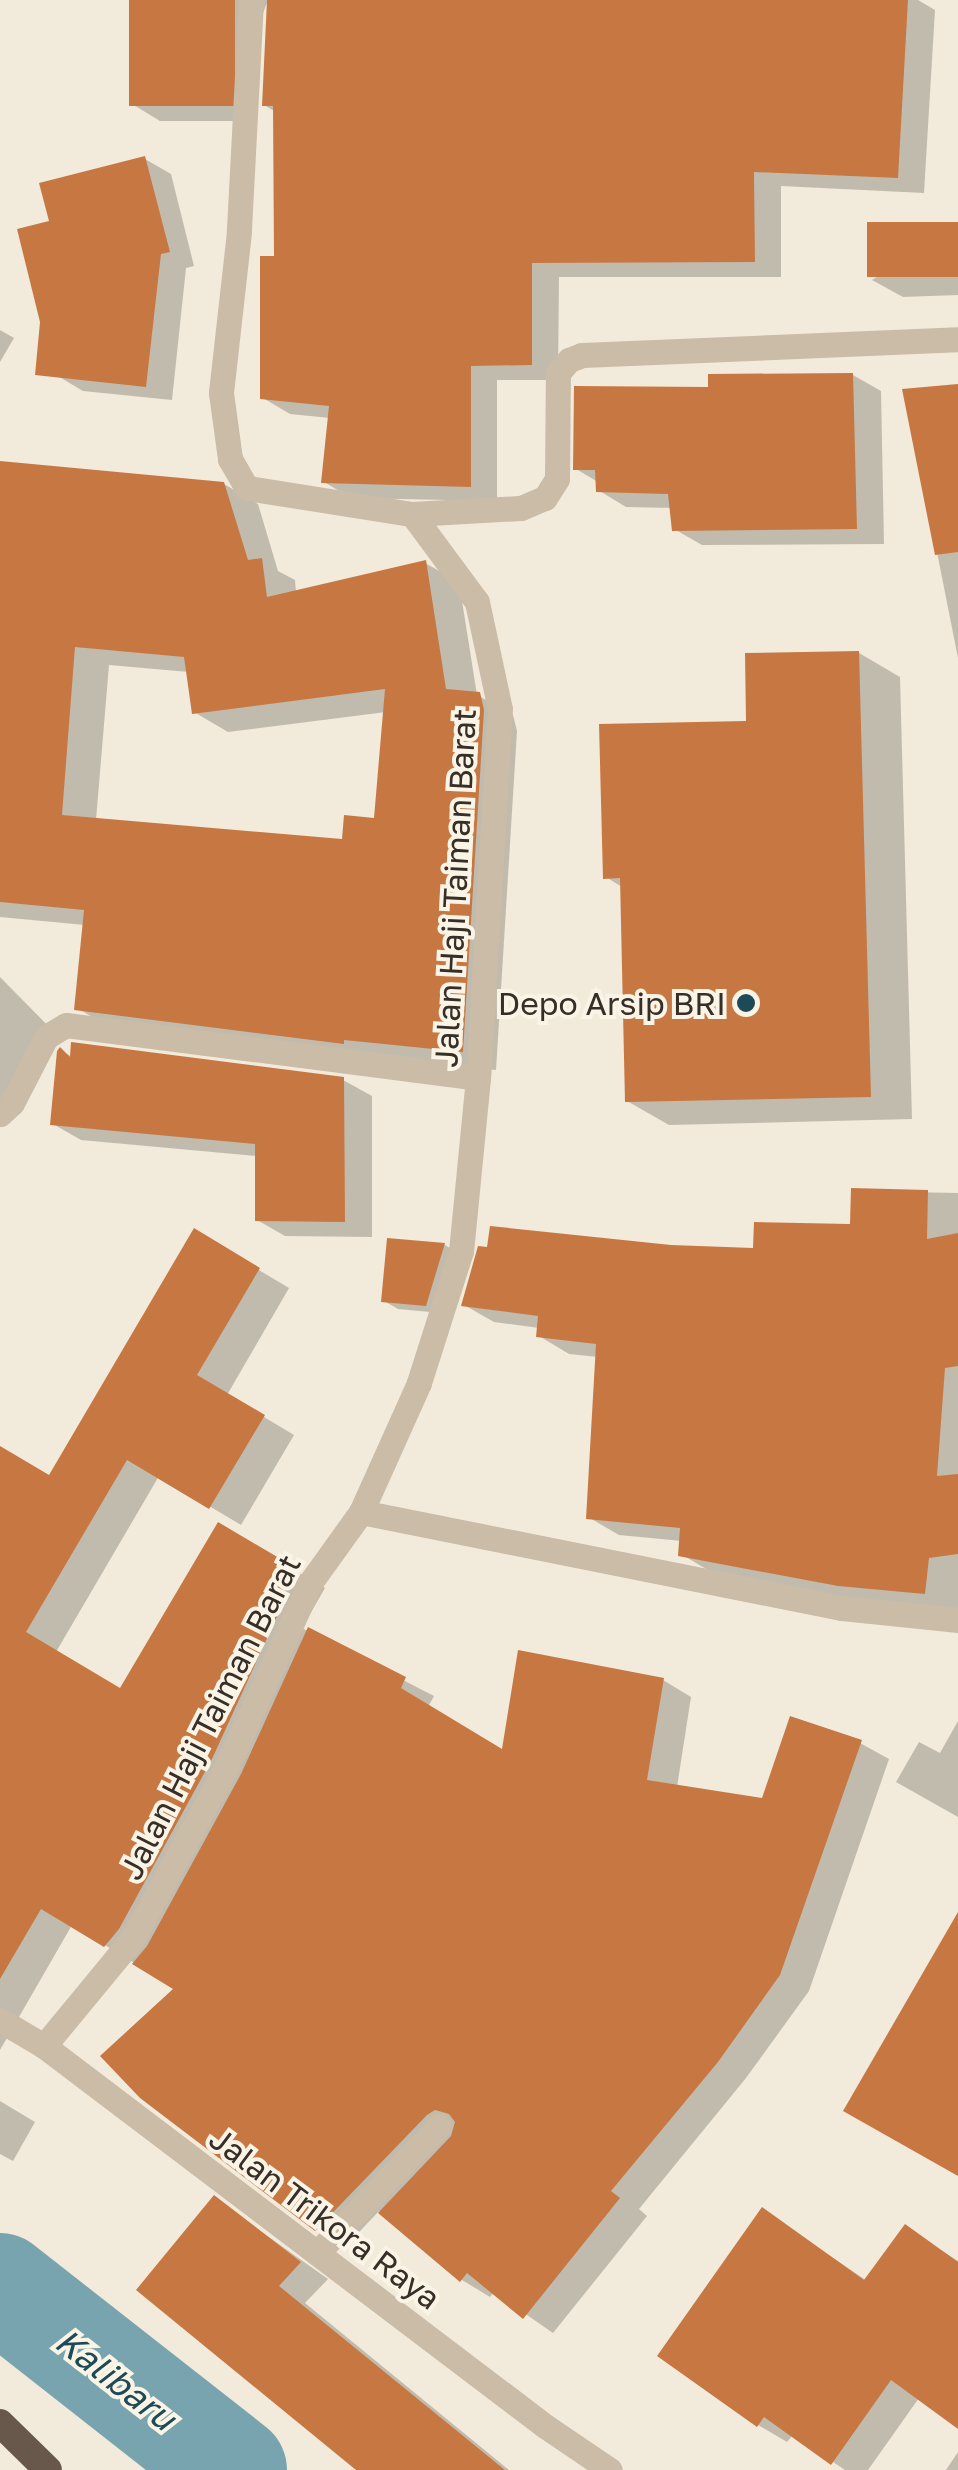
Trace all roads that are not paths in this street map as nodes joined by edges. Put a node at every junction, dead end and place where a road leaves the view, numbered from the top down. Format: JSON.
{"nodes":[{"id":1,"x":251,"y":0,"type":"edge"},
{"id":2,"x":958,"y":339,"type":"edge"},
{"id":3,"x":412,"y":514,"type":"junction"},
{"id":4,"x":478,"y":1078,"type":"junction"},
{"id":5,"x":0,"y":1114,"type":"edge"},
{"id":6,"x":361,"y":1512,"type":"junction"},
{"id":7,"x":958,"y":1620,"type":"edge"},
{"id":8,"x":0,"y":2020,"type":"edge"},
{"id":9,"x":44,"y":2046,"type":"junction"},
{"id":10,"x":439,"y":2126,"type":"dead end"},
{"id":11,"x":317,"y":2253,"type":"junction"},
{"id":12,"x":0,"y":2424,"type":"edge"},
{"id":13,"x":48,"y":2470,"type":"edge"},
{"id":14,"x":610,"y":2470,"type":"edge"}],
"edges":[{"from":1,"to":3,"type":"street"},
{"from":2,"to":3,"type":"street"},
{"from":3,"to":4,"type":"street","name":"Jalan Haji Taiman Barat"},
{"from":4,"to":5,"type":"street"},
{"from":4,"to":6,"type":"street","name":"Jalan Haji Taiman Barat"},
{"from":6,"to":7,"type":"street"},
{"from":6,"to":9,"type":"street","name":"Jalan Haji Taiman Barat"},
{"from":8,"to":9,"type":"street","name":"Jalan Trikora Raya"},
{"from":9,"to":11,"type":"street","name":"Jalan Trikora Raya"},
{"from":10,"to":11,"type":"street"},
{"from":11,"to":14,"type":"street","name":"Jalan Trikora Raya"},
{"from":12,"to":13,"type":"highway"}]}
